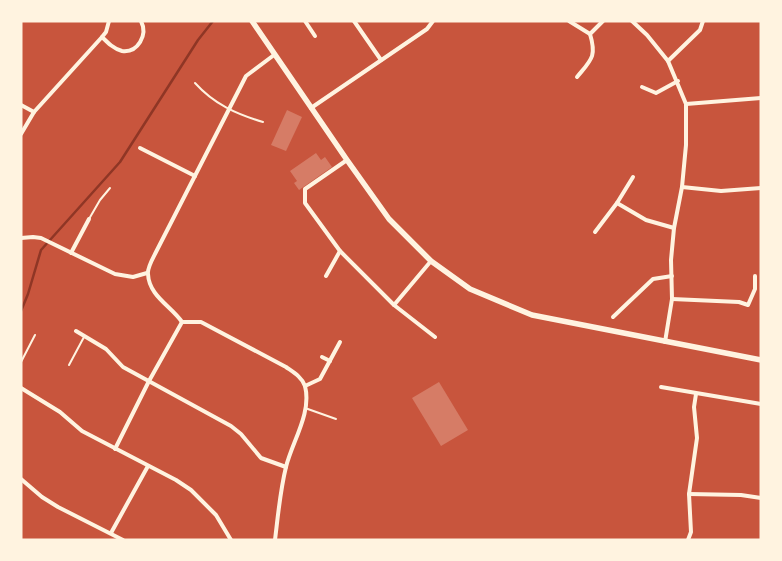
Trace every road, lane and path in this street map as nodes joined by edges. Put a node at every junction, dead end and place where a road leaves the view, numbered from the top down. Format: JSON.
{"nodes":[{"id":1,"x":109,"y":21,"type":"edge"},
{"id":2,"x":141,"y":21,"type":"edge"},
{"id":3,"x":252,"y":21,"type":"edge"},
{"id":4,"x":305,"y":21,"type":"edge"},
{"id":5,"x":354,"y":21,"type":"edge"},
{"id":6,"x":433,"y":21,"type":"edge"},
{"id":7,"x":569,"y":21,"type":"edge"},
{"id":8,"x":603,"y":21,"type":"edge"},
{"id":9,"x":632,"y":21,"type":"edge"},
{"id":10,"x":703,"y":21,"type":"edge"},
{"id":11,"x":590,"y":34,"type":"junction"},
{"id":12,"x":315,"y":36,"type":"dead end"},
{"id":13,"x":102,"y":37,"type":"junction"},
{"id":14,"x":274,"y":55,"type":"junction"},
{"id":15,"x":381,"y":60,"type":"junction"},
{"id":16,"x":668,"y":61,"type":"junction"},
{"id":17,"x":577,"y":76,"type":"dead end"},
{"id":18,"x":678,"y":82,"type":"junction"},
{"id":19,"x":195,"y":83,"type":"dead end"},
{"id":20,"x":642,"y":87,"type":"dead end"},
{"id":21,"x":761,"y":98,"type":"edge"},
{"id":22,"x":686,"y":104,"type":"junction"},
{"id":23,"x":21,"y":105,"type":"edge"},
{"id":24,"x":311,"y":108,"type":"junction"},
{"id":25,"x":230,"y":111,"type":"junction"},
{"id":26,"x":34,"y":112,"type":"junction"},
{"id":27,"x":263,"y":122,"type":"dead end"},
{"id":28,"x":21,"y":134,"type":"edge"},
{"id":29,"x":140,"y":148,"type":"dead end"},
{"id":30,"x":347,"y":160,"type":"junction"},
{"id":31,"x":195,"y":176,"type":"junction"},
{"id":32,"x":633,"y":177,"type":"dead end"},
{"id":33,"x":682,"y":187,"type":"junction"},
{"id":34,"x":110,"y":188,"type":"dead end"},
{"id":35,"x":761,"y":188,"type":"edge"},
{"id":36,"x":617,"y":203,"type":"junction"},
{"id":37,"x":89,"y":219,"type":"joint"},
{"id":38,"x":674,"y":228,"type":"junction"},
{"id":39,"x":595,"y":232,"type":"dead end"},
{"id":40,"x":21,"y":238,"type":"edge"},
{"id":41,"x":340,"y":251,"type":"junction"},
{"id":42,"x":71,"y":253,"type":"junction"},
{"id":43,"x":431,"y":261,"type":"junction"},
{"id":44,"x":147,"y":273,"type":"junction"},
{"id":45,"x":326,"y":276,"type":"dead end"},
{"id":46,"x":672,"y":276,"type":"junction"},
{"id":47,"x":754,"y":276,"type":"dead end"},
{"id":48,"x":672,"y":298,"type":"junction"},
{"id":49,"x":394,"y":305,"type":"junction"},
{"id":50,"x":613,"y":318,"type":"dead end"},
{"id":51,"x":182,"y":322,"type":"junction"},
{"id":52,"x":76,"y":330,"type":"dead end"},
{"id":53,"x":35,"y":336,"type":"dead end"},
{"id":54,"x":85,"y":336,"type":"junction"},
{"id":55,"x":436,"y":336,"type":"dead end"},
{"id":56,"x":340,"y":342,"type":"dead end"},
{"id":57,"x":665,"y":342,"type":"junction"},
{"id":58,"x":322,"y":357,"type":"dead end"},
{"id":59,"x":761,"y":360,"type":"edge"},
{"id":60,"x":330,"y":361,"type":"junction"},
{"id":61,"x":21,"y":362,"type":"edge"},
{"id":62,"x":69,"y":366,"type":"dead end"},
{"id":63,"x":149,"y":381,"type":"junction"},
{"id":64,"x":305,"y":386,"type":"junction"},
{"id":65,"x":661,"y":387,"type":"dead end"},
{"id":66,"x":21,"y":388,"type":"edge"},
{"id":67,"x":696,"y":394,"type":"junction"},
{"id":68,"x":761,"y":404,"type":"edge"},
{"id":69,"x":305,"y":408,"type":"junction"},
{"id":70,"x":336,"y":419,"type":"dead end"},
{"id":71,"x":115,"y":450,"type":"junction"},
{"id":72,"x":148,"y":466,"type":"junction"},
{"id":73,"x":286,"y":467,"type":"junction"},
{"id":74,"x":21,"y":479,"type":"edge"},
{"id":75,"x":689,"y":494,"type":"junction"},
{"id":76,"x":761,"y":498,"type":"edge"},
{"id":77,"x":111,"y":533,"type":"junction"},
{"id":78,"x":123,"y":540,"type":"edge"},
{"id":79,"x":231,"y":540,"type":"edge"},
{"id":80,"x":275,"y":540,"type":"edge"},
{"id":81,"x":688,"y":540,"type":"edge"}],
"edges":[{"from":1,"to":13,"type":"street"},
{"from":2,"to":13,"type":"street"},
{"from":3,"to":14,"type":"highway"},
{"from":4,"to":12,"type":"street"},
{"from":5,"to":15,"type":"street"},
{"from":6,"to":15,"type":"street"},
{"from":7,"to":11,"type":"street"},
{"from":8,"to":11,"type":"street"},
{"from":9,"to":16,"type":"street"},
{"from":10,"to":16,"type":"street"},
{"from":11,"to":17,"type":"street"},
{"from":13,"to":26,"type":"street"},
{"from":14,"to":24,"type":"highway"},
{"from":14,"to":25,"type":"street"},
{"from":15,"to":24,"type":"street"},
{"from":16,"to":18,"type":"street"},
{"from":18,"to":20,"type":"street"},
{"from":18,"to":22,"type":"street"},
{"from":19,"to":25,"type":"lane"},
{"from":21,"to":22,"type":"street"},
{"from":22,"to":33,"type":"street"},
{"from":23,"to":26,"type":"street"},
{"from":24,"to":30,"type":"highway"},
{"from":25,"to":27,"type":"lane"},
{"from":25,"to":31,"type":"street"},
{"from":26,"to":28,"type":"street"},
{"from":29,"to":31,"type":"street"},
{"from":30,"to":41,"type":"street"},
{"from":30,"to":43,"type":"highway"},
{"from":31,"to":44,"type":"street"},
{"from":32,"to":36,"type":"street"},
{"from":33,"to":35,"type":"street"},
{"from":33,"to":38,"type":"street"},
{"from":34,"to":37,"type":"lane"},
{"from":36,"to":38,"type":"street"},
{"from":36,"to":39,"type":"street"},
{"from":37,"to":42,"type":"street"},
{"from":38,"to":46,"type":"street"},
{"from":40,"to":42,"type":"street"},
{"from":41,"to":45,"type":"street"},
{"from":41,"to":49,"type":"street"},
{"from":42,"to":44,"type":"street"},
{"from":43,"to":49,"type":"street"},
{"from":43,"to":57,"type":"highway"},
{"from":44,"to":51,"type":"street"},
{"from":46,"to":48,"type":"street"},
{"from":46,"to":50,"type":"street"},
{"from":47,"to":48,"type":"street"},
{"from":48,"to":57,"type":"street"},
{"from":49,"to":55,"type":"street"},
{"from":51,"to":63,"type":"street"},
{"from":51,"to":64,"type":"street"},
{"from":52,"to":54,"type":"street"},
{"from":53,"to":61,"type":"lane"},
{"from":54,"to":62,"type":"lane"},
{"from":54,"to":63,"type":"street"},
{"from":56,"to":60,"type":"street"},
{"from":57,"to":59,"type":"highway"},
{"from":58,"to":60,"type":"street"},
{"from":60,"to":64,"type":"street"},
{"from":63,"to":71,"type":"street"},
{"from":63,"to":73,"type":"street"},
{"from":64,"to":69,"type":"street"},
{"from":65,"to":67,"type":"street"},
{"from":66,"to":71,"type":"street"},
{"from":67,"to":68,"type":"street"},
{"from":67,"to":75,"type":"street"},
{"from":69,"to":70,"type":"lane"},
{"from":69,"to":73,"type":"street"},
{"from":71,"to":72,"type":"street"},
{"from":72,"to":77,"type":"street"},
{"from":72,"to":79,"type":"street"},
{"from":73,"to":80,"type":"street"},
{"from":74,"to":77,"type":"street"},
{"from":75,"to":76,"type":"street"},
{"from":75,"to":81,"type":"street"},
{"from":77,"to":78,"type":"street"}]}
